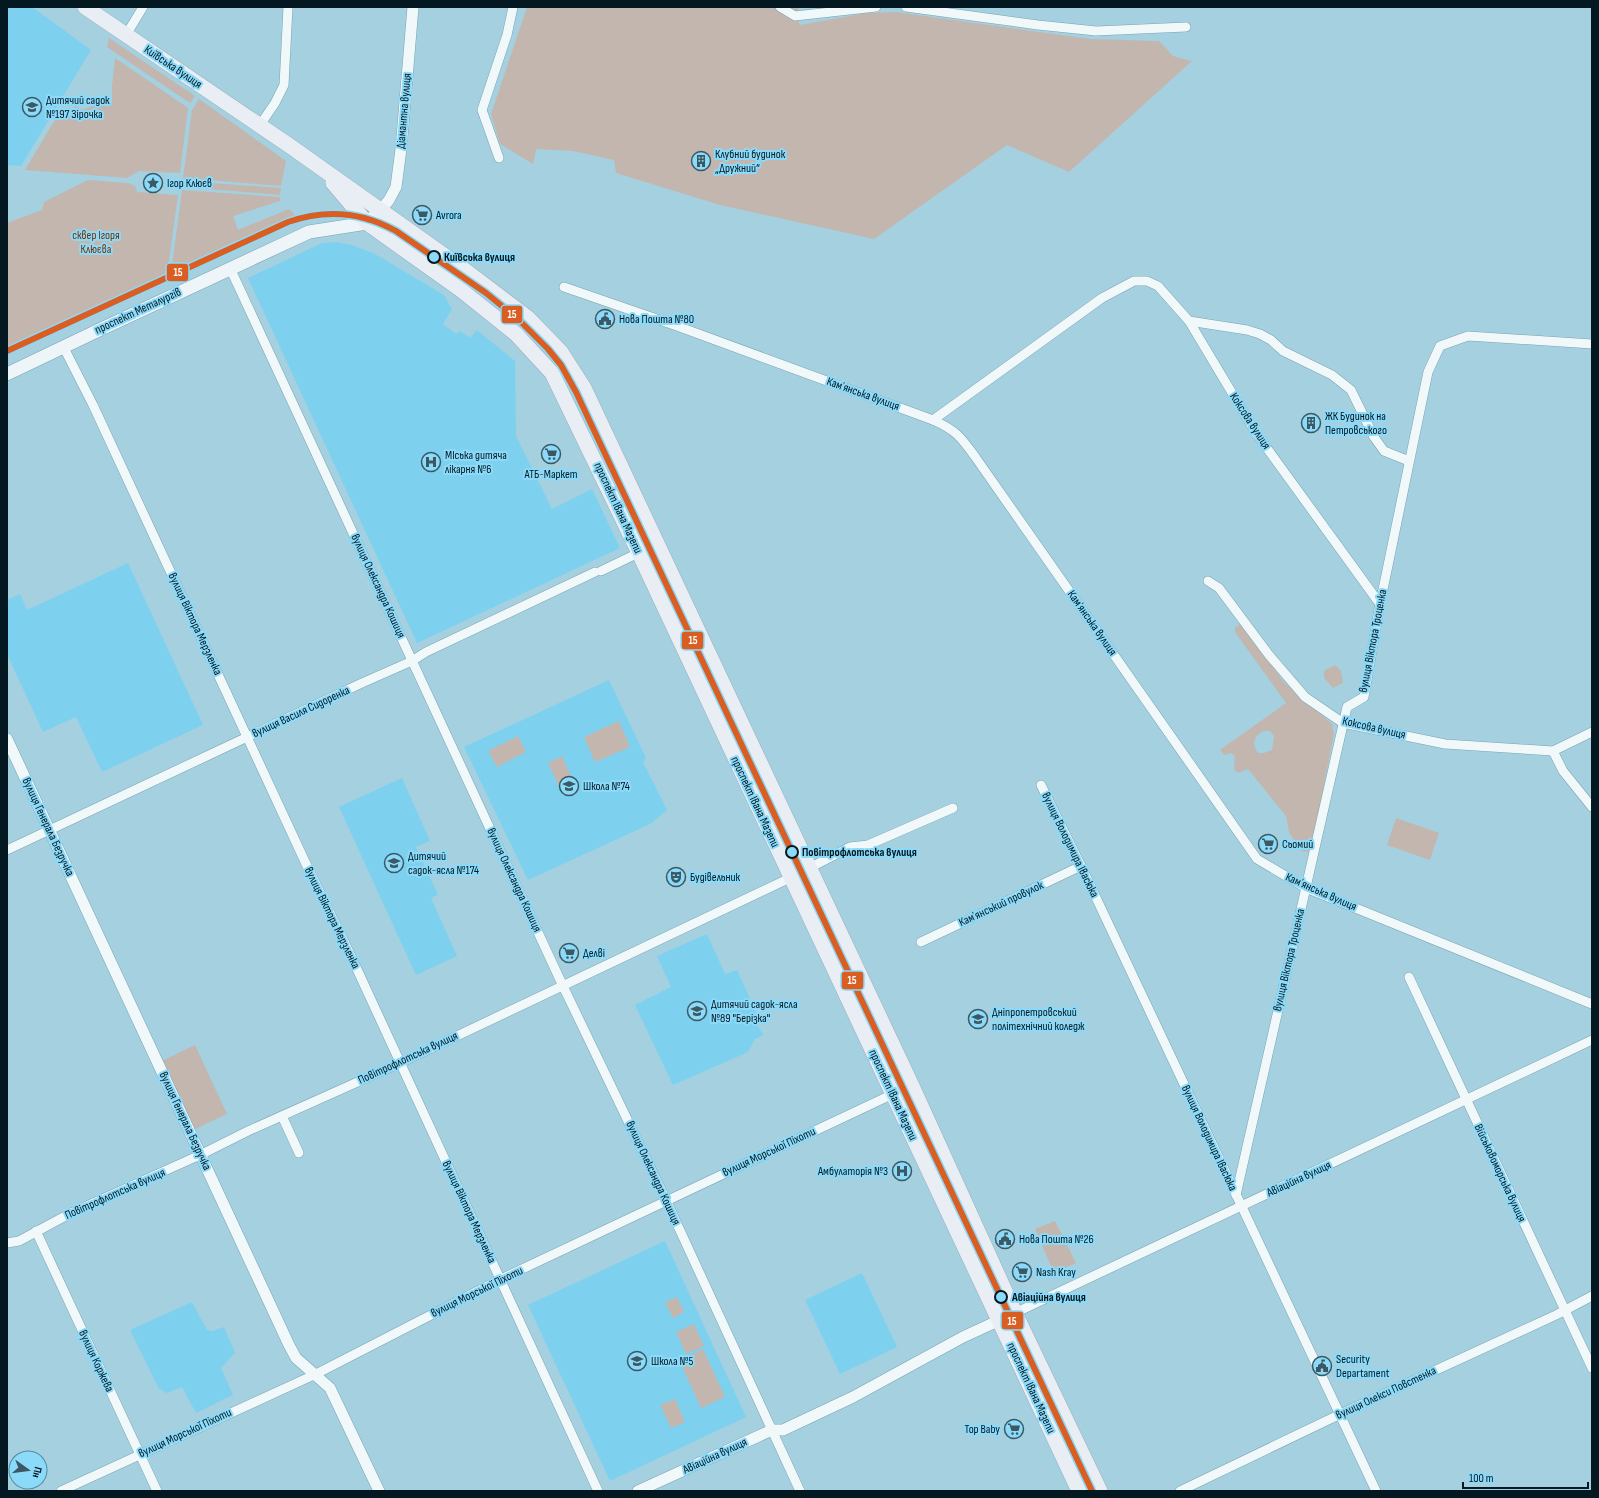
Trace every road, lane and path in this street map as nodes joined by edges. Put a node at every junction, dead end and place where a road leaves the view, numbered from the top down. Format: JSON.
{"nodes":[{"id":1,"x":84,"y":7,"type":"edge"},
{"id":2,"x":143,"y":7,"type":"edge"},
{"id":3,"x":288,"y":7,"type":"edge"},
{"id":4,"x":413,"y":7,"type":"edge"},
{"id":5,"x":513,"y":7,"type":"edge"},
{"id":6,"x":780,"y":7,"type":"edge"},
{"id":7,"x":876,"y":7,"type":"edge"},
{"id":8,"x":906,"y":7,"type":"edge"},
{"id":9,"x":1186,"y":27,"type":"dead end"},
{"id":10,"x":126,"y":34,"type":"junction"},
{"id":11,"x":260,"y":125,"type":"junction"},
{"id":12,"x":499,"y":158,"type":"dead end"},
{"id":13,"x":321,"y":169,"type":"junction"},
{"id":14,"x":381,"y":210,"type":"junction"},
{"id":15,"x":367,"y":223,"type":"junction"},
{"id":16,"x":230,"y":268,"type":"junction"},
{"id":17,"x":564,"y":287,"type":"dead end"},
{"id":18,"x":1188,"y":321,"type":"junction"},
{"id":19,"x":1592,"y":344,"type":"edge"},
{"id":20,"x":63,"y":346,"type":"junction"},
{"id":21,"x":7,"y":374,"type":"edge"},
{"id":22,"x":934,"y":420,"type":"junction"},
{"id":23,"x":1409,"y":460,"type":"junction"},
{"id":24,"x":657,"y":544,"type":"junction"},
{"id":25,"x":639,"y":553,"type":"junction"},
{"id":26,"x":1208,"y":581,"type":"dead end"},
{"id":27,"x":1380,"y":604,"type":"junction"},
{"id":28,"x":412,"y":661,"type":"junction"},
{"id":29,"x":1342,"y":723,"type":"junction"},
{"id":30,"x":1592,"y":732,"type":"edge"},
{"id":31,"x":248,"y":737,"type":"junction"},
{"id":32,"x":7,"y":739,"type":"edge"},
{"id":33,"x":1553,"y":751,"type":"junction"},
{"id":34,"x":1041,"y":785,"type":"dead end"},
{"id":35,"x":1592,"y":807,"type":"edge"},
{"id":36,"x":952,"y":808,"type":"dead end"},
{"id":37,"x":50,"y":830,"type":"junction"},
{"id":38,"x":7,"y":850,"type":"edge"},
{"id":39,"x":1081,"y":866,"type":"junction"},
{"id":40,"x":809,"y":868,"type":"junction"},
{"id":41,"x":790,"y":878,"type":"junction"},
{"id":42,"x":1306,"y":888,"type":"junction"},
{"id":43,"x":921,"y":942,"type":"dead end"},
{"id":44,"x":1409,"y":977,"type":"dead end"},
{"id":45,"x":562,"y":984,"type":"junction"},
{"id":46,"x":1592,"y":1004,"type":"edge"},
{"id":47,"x":1592,"y":1040,"type":"edge"},
{"id":48,"x":400,"y":1063,"type":"junction"},
{"id":49,"x":893,"y":1094,"type":"junction"},
{"id":50,"x":1466,"y":1100,"type":"junction"},
{"id":51,"x":282,"y":1116,"type":"junction"},
{"id":52,"x":299,"y":1153,"type":"dead end"},
{"id":53,"x":200,"y":1155,"type":"junction"},
{"id":54,"x":1236,"y":1195,"type":"junction"},
{"id":55,"x":666,"y":1200,"type":"junction"},
{"id":56,"x":1241,"y":1206,"type":"junction"},
{"id":57,"x":36,"y":1231,"type":"junction"},
{"id":58,"x":7,"y":1243,"type":"edge"},
{"id":59,"x":501,"y":1279,"type":"junction"},
{"id":60,"x":1592,"y":1296,"type":"edge"},
{"id":61,"x":1564,"y":1310,"type":"junction"},
{"id":62,"x":1015,"y":1313,"type":"junction"},
{"id":63,"x":999,"y":1321,"type":"junction"},
{"id":64,"x":1592,"y":1368,"type":"edge"},
{"id":65,"x":316,"y":1374,"type":"junction"},
{"id":66,"x":1339,"y":1414,"type":"junction"},
{"id":67,"x":772,"y":1430,"type":"junction"},
{"id":68,"x":140,"y":1454,"type":"junction"},
{"id":69,"x":61,"y":1491,"type":"edge"},
{"id":70,"x":157,"y":1491,"type":"edge"},
{"id":71,"x":379,"y":1491,"type":"edge"},
{"id":72,"x":598,"y":1491,"type":"edge"},
{"id":73,"x":638,"y":1491,"type":"edge"},
{"id":74,"x":800,"y":1491,"type":"edge"},
{"id":75,"x":1079,"y":1491,"type":"edge"},
{"id":76,"x":1100,"y":1491,"type":"edge"},
{"id":77,"x":1180,"y":1491,"type":"edge"},
{"id":78,"x":1376,"y":1491,"type":"edge"}],
"edges":[{"from":1,"to":10,"type":"highway","name":"Київська вулиця"},
{"from":2,"to":10,"type":"street"},
{"from":3,"to":11,"type":"street"},
{"from":4,"to":14,"type":"street","name":"Діамантна вулиця"},
{"from":5,"to":12,"type":"street"},
{"from":6,"to":7,"type":"street"},
{"from":8,"to":9,"type":"street"},
{"from":10,"to":11,"type":"highway","name":"Київська вулиця"},
{"from":11,"to":13,"type":"highway","name":"Київська вулиця"},
{"from":13,"to":14,"type":"highway","name":"Київська вулиця"},
{"from":13,"to":15,"type":"highway","name":"Київська вулиця"},
{"from":14,"to":15,"type":"main road"},
{"from":14,"to":24,"type":"highway","name":"проспект Івана Мазепи"},
{"from":15,"to":16,"type":"main road","name":"проспект Металургів"},
{"from":15,"to":25,"type":"highway","name":"проспект Івана Мазепи"},
{"from":16,"to":20,"type":"main road","name":"проспект Металургів"},
{"from":16,"to":28,"type":"street","name":"вулиця Олександра Кошиця"},
{"from":17,"to":22,"type":"street","name":"Камʼянська вулиця"},
{"from":18,"to":22,"type":"street","name":"Коксова вулиця"},
{"from":18,"to":23,"type":"street"},
{"from":18,"to":27,"type":"street","name":"Коксова вулиця"},
{"from":19,"to":23,"type":"street","name":"вулиця Віктора Троценка"},
{"from":20,"to":21,"type":"main road","name":"проспект Металургів"},
{"from":20,"to":31,"type":"street","name":"вулиця Віктора Мерзленка"},
{"from":22,"to":42,"type":"street","name":"Камʼянська вулиця"},
{"from":23,"to":27,"type":"street","name":"вулиця Віктора Троценка"},
{"from":24,"to":25,"type":"street","name":"вулиця Василя Сидоренка"},
{"from":24,"to":40,"type":"highway","name":"проспект Івана Мазепи"},
{"from":25,"to":28,"type":"street","name":"вулиця Василя Сидоренка"},
{"from":25,"to":41,"type":"highway","name":"проспект Івана Мазепи"},
{"from":26,"to":29,"type":"street","name":"Коксова вулиця"},
{"from":27,"to":29,"type":"street","name":"вулиця Віктора Троценка"},
{"from":28,"to":31,"type":"street","name":"вулиця Василя Сидоренка"},
{"from":28,"to":45,"type":"street","name":"вулиця Олександра Кошиця"},
{"from":29,"to":33,"type":"street","name":"Коксова вулиця"},
{"from":29,"to":42,"type":"street","name":"вулиця Віктора Троценка"},
{"from":30,"to":33,"type":"street","name":"Коксова вулиця"},
{"from":31,"to":37,"type":"street","name":"вулиця Василя Сидоренка"},
{"from":31,"to":48,"type":"street","name":"вулиця Віктора Мерзленка"},
{"from":32,"to":37,"type":"street","name":"вулиця Генерала Безручка"},
{"from":33,"to":35,"type":"street"},
{"from":34,"to":39,"type":"street","name":"вулиця Володимира Івасюка"},
{"from":36,"to":40,"type":"street"},
{"from":37,"to":38,"type":"street","name":"вулиця Василя Сидоренка"},
{"from":37,"to":53,"type":"street","name":"вулиця Генерала Безручка"},
{"from":39,"to":43,"type":"street","name":"Камʼянський провулок"},
{"from":39,"to":54,"type":"street","name":"вулиця Володимира Івасюка"},
{"from":40,"to":41,"type":"street","name":"Повітрофлотська вулиця"},
{"from":40,"to":62,"type":"highway","name":"проспект Івана Мазепи"},
{"from":41,"to":45,"type":"street","name":"Повітрофлотська вулиця"},
{"from":41,"to":49,"type":"highway","name":"проспект Івана Мазепи"},
{"from":42,"to":46,"type":"street","name":"Камʼянська вулиця"},
{"from":42,"to":54,"type":"street","name":"вулиця Віктора Троценка"},
{"from":44,"to":50,"type":"street","name":"Військовоморська вулиця"},
{"from":45,"to":48,"type":"street","name":"Повітрофлотська вулиця"},
{"from":45,"to":55,"type":"street","name":"вулиця Олександра Кошиця"},
{"from":47,"to":50,"type":"street","name":"Авіаційна вулиця"},
{"from":48,"to":51,"type":"street","name":"Повітрофлотська вулиця"},
{"from":48,"to":59,"type":"street","name":"вулиця Віктора Мерзленка"},
{"from":49,"to":55,"type":"street","name":"вулиця Морської Піхоти"},
{"from":49,"to":63,"type":"highway","name":"проспект Івана Мазепи"},
{"from":50,"to":56,"type":"street","name":"Авіаційна вулиця"},
{"from":50,"to":61,"type":"street","name":"Військовоморська вулиця"},
{"from":51,"to":52,"type":"street"},
{"from":51,"to":53,"type":"street","name":"Повітрофлотська вулиця"},
{"from":53,"to":57,"type":"street","name":"Повітрофлотська вулиця"},
{"from":53,"to":65,"type":"street","name":"вулиця Генерала Безручка"},
{"from":54,"to":56,"type":"street","name":"вулиця Володимира Івасюка"},
{"from":55,"to":59,"type":"street","name":"вулиця Морської Піхоти"},
{"from":55,"to":67,"type":"street","name":"вулиця Олександра Кошиця"},
{"from":56,"to":62,"type":"street","name":"Авіаційна вулиця"},
{"from":56,"to":66,"type":"street","name":"вулиця Володимира Івасюка"},
{"from":57,"to":58,"type":"street","name":"Повітрофлотська вулиця"},
{"from":57,"to":68,"type":"street","name":"вулиця Коржева"},
{"from":59,"to":65,"type":"street","name":"вулиця Морської Піхоти"},
{"from":59,"to":72,"type":"street","name":"вулиця Віктора Мерзленка"},
{"from":60,"to":61,"type":"street","name":"вулиця Олекси Повстенка"},
{"from":61,"to":64,"type":"street","name":"Військовоморська вулиця"},
{"from":61,"to":66,"type":"street","name":"вулиця Олекси Повстенка"},
{"from":62,"to":63,"type":"street","name":"Авіаційна вулиця"},
{"from":62,"to":76,"type":"highway","name":"проспект Івана Мазепи"},
{"from":63,"to":67,"type":"street","name":"Авіаційна вулиця"},
{"from":63,"to":75,"type":"highway","name":"проспект Івана Мазепи"},
{"from":65,"to":68,"type":"street","name":"вулиця Морської Піхоти"},
{"from":65,"to":71,"type":"street","name":"вулиця Генерала Безручка"},
{"from":66,"to":77,"type":"street","name":"вулиця Олекси Повстенка"},
{"from":66,"to":78,"type":"street","name":"вулиця Володимира Івасюка"},
{"from":67,"to":73,"type":"street","name":"Авіаційна вулиця"},
{"from":67,"to":74,"type":"street","name":"вулиця Олександра Кошиця"},
{"from":68,"to":69,"type":"street","name":"вулиця Морської Піхоти"},
{"from":68,"to":70,"type":"street","name":"вулиця Коржева"}]}
